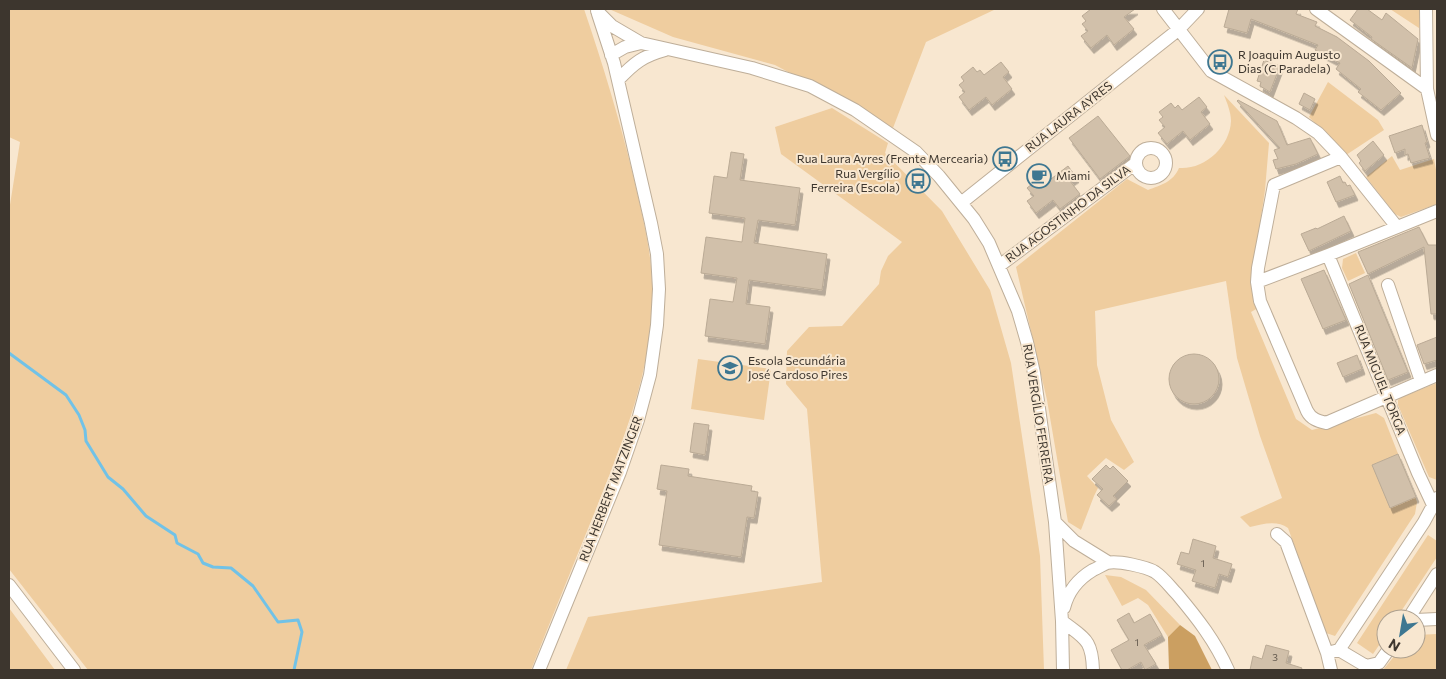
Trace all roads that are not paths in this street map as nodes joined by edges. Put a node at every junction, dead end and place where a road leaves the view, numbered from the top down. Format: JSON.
{"nodes":[{"id":1,"x":1162,"y":9,"type":"edge"},
{"id":2,"x":1198,"y":9,"type":"edge"},
{"id":3,"x":1316,"y":9,"type":"edge"},
{"id":4,"x":1426,"y":9,"type":"edge"},
{"id":5,"x":596,"y":10,"type":"edge"},
{"id":6,"x":1178,"y":30,"type":"junction"},
{"id":7,"x":642,"y":43,"type":"junction"},
{"id":8,"x":669,"y":49,"type":"junction"},
{"id":9,"x":611,"y":55,"type":"junction"},
{"id":10,"x":618,"y":80,"type":"junction"},
{"id":11,"x":1427,"y":89,"type":"junction"},
{"id":12,"x":1437,"y":135,"type":"edge"},
{"id":13,"x":1341,"y":157,"type":"junction"},
{"id":14,"x":1136,"y":163,"type":"dead end"},
{"id":15,"x":961,"y":203,"type":"junction"},
{"id":16,"x":1437,"y":211,"type":"edge"},
{"id":17,"x":1397,"y":227,"type":"junction"},
{"id":18,"x":1328,"y":256,"type":"junction"},
{"id":19,"x":999,"y":266,"type":"junction"},
{"id":20,"x":1257,"y":282,"type":"junction"},
{"id":21,"x":1388,"y":285,"type":"dead end"},
{"id":22,"x":1437,"y":375,"type":"edge"},
{"id":23,"x":1421,"y":381,"type":"junction"},
{"id":24,"x":1387,"y":396,"type":"junction"},
{"id":25,"x":1436,"y":503,"type":"edge"},
{"id":26,"x":1055,"y":522,"type":"junction"},
{"id":27,"x":1277,"y":534,"type":"dead end"},
{"id":28,"x":1108,"y":562,"type":"junction"},
{"id":29,"x":1437,"y":574,"type":"edge"},
{"id":30,"x":9,"y":585,"type":"edge"},
{"id":31,"x":1414,"y":609,"type":"edge"},
{"id":32,"x":1062,"y":620,"type":"junction"},
{"id":33,"x":1333,"y":651,"type":"junction"},
{"id":34,"x":1382,"y":659,"type":"edge"},
{"id":35,"x":74,"y":670,"type":"edge"},
{"id":36,"x":538,"y":670,"type":"edge"},
{"id":37,"x":1062,"y":670,"type":"edge"},
{"id":38,"x":1093,"y":670,"type":"edge"},
{"id":39,"x":1228,"y":670,"type":"edge"},
{"id":40,"x":1332,"y":670,"type":"edge"}],
"edges":[{"from":1,"to":6,"type":"street"},
{"from":2,"to":6,"type":"street","name":"RUA LAURA AYRES"},
{"from":3,"to":11,"type":"street"},
{"from":4,"to":11,"type":"street"},
{"from":5,"to":7,"type":"street","name":"RUA VERGÍLIO FERREIRA"},
{"from":5,"to":9,"type":"street","name":"RUA HERBERT MATZINGER"},
{"from":6,"to":13,"type":"street"},
{"from":6,"to":15,"type":"street","name":"RUA LAURA AYRES"},
{"from":7,"to":8,"type":"street","name":"RUA VERGÍLIO FERREIRA"},
{"from":7,"to":9,"type":"street"},
{"from":8,"to":10,"type":"street","name":"RUA VERGÍLIO FERREIRA"},
{"from":8,"to":15,"type":"street","name":"RUA VERGÍLIO FERREIRA"},
{"from":9,"to":10,"type":"street","name":"RUA HERBERT MATZINGER"},
{"from":10,"to":36,"type":"street","name":"RUA HERBERT MATZINGER"},
{"from":11,"to":12,"type":"street"},
{"from":13,"to":17,"type":"street"},
{"from":13,"to":20,"type":"street"},
{"from":14,"to":19,"type":"street","name":"RUA AGOSTINHO DA SILVA"},
{"from":15,"to":19,"type":"street","name":"RUA VERGÍLIO FERREIRA"},
{"from":16,"to":17,"type":"street"},
{"from":17,"to":18,"type":"street"},
{"from":18,"to":20,"type":"street"},
{"from":18,"to":24,"type":"street","name":"RUA MIGUEL TORGA"},
{"from":19,"to":26,"type":"street","name":"RUA VERGÍLIO FERREIRA"},
{"from":20,"to":24,"type":"street"},
{"from":21,"to":23,"type":"street"},
{"from":22,"to":23,"type":"street"},
{"from":23,"to":24,"type":"street"},
{"from":24,"to":25,"type":"street","name":"RUA MIGUEL TORGA"},
{"from":25,"to":33,"type":"street"},
{"from":26,"to":28,"type":"street"},
{"from":26,"to":32,"type":"street","name":"RUA VERGÍLIO FERREIRA"},
{"from":27,"to":33,"type":"street"},
{"from":28,"to":32,"type":"street"},
{"from":28,"to":39,"type":"street"},
{"from":29,"to":31,"type":"street"},
{"from":30,"to":35,"type":"street"},
{"from":32,"to":37,"type":"street"},
{"from":32,"to":38,"type":"street"},
{"from":33,"to":34,"type":"street"},
{"from":33,"to":40,"type":"street"}]}
